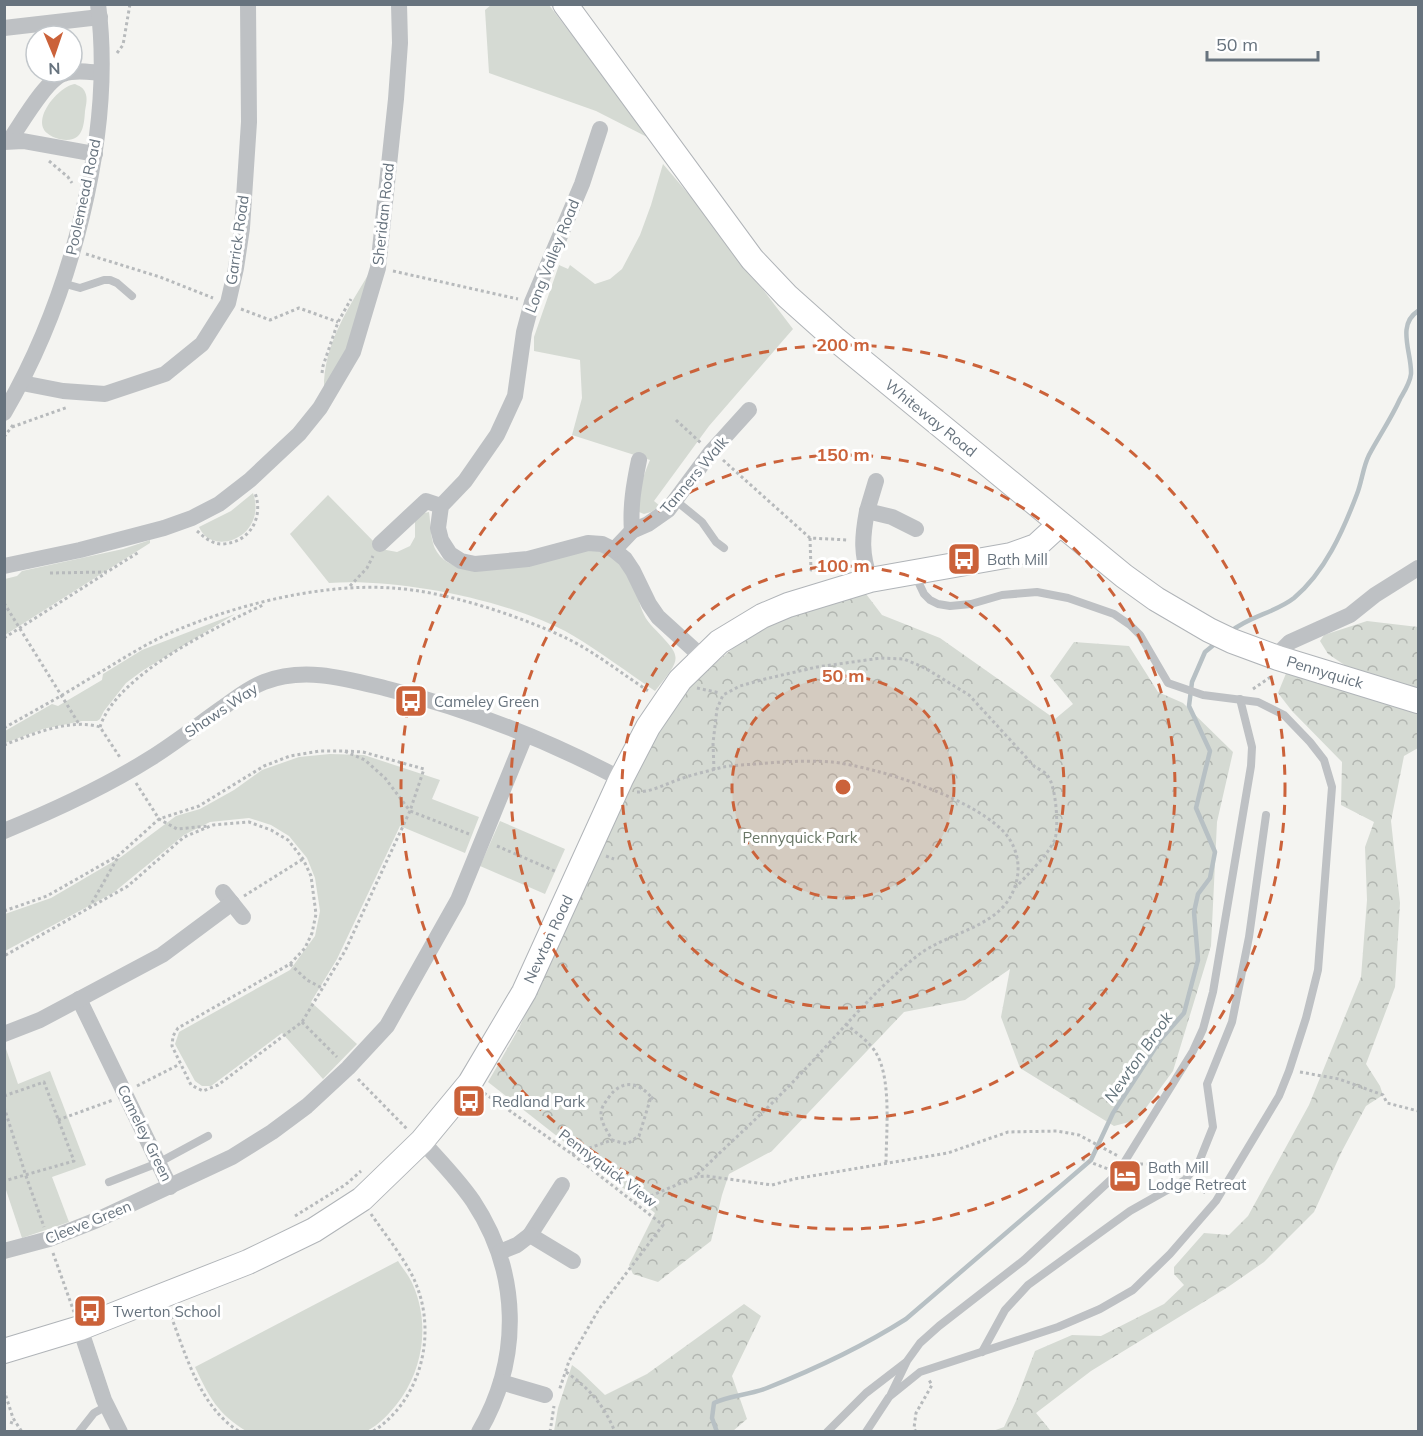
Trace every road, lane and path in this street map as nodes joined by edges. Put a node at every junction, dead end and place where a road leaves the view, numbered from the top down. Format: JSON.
{"nodes":[{"id":1,"x":130,"y":4,"type":"edge"},
{"id":2,"x":248,"y":4,"type":"edge"},
{"id":3,"x":399,"y":4,"type":"edge"},
{"id":4,"x":565,"y":4,"type":"edge"},
{"id":5,"x":99,"y":11,"type":"edge"},
{"id":6,"x":4,"y":28,"type":"edge"},
{"id":7,"x":119,"y":53,"type":"dead end"},
{"id":8,"x":101,"y":74,"type":"junction"},
{"id":9,"x":600,"y":129,"type":"dead end"},
{"id":10,"x":12,"y":141,"type":"edge"},
{"id":11,"x":94,"y":154,"type":"junction"},
{"id":12,"x":72,"y":192,"type":"dead end"},
{"id":13,"x":74,"y":250,"type":"junction"},
{"id":14,"x":378,"y":268,"type":"junction"},
{"id":15,"x":62,"y":283,"type":"junction"},
{"id":16,"x":355,"y":293,"type":"dead end"},
{"id":17,"x":132,"y":296,"type":"dead end"},
{"id":18,"x":211,"y":296,"type":"dead end"},
{"id":19,"x":532,"y":302,"type":"junction"},
{"id":20,"x":228,"y":303,"type":"junction"},
{"id":21,"x":338,"y":322,"type":"junction"},
{"id":22,"x":322,"y":376,"type":"dead end"},
{"id":23,"x":22,"y":383,"type":"junction"},
{"id":24,"x":74,"y":405,"type":"dead end"},
{"id":25,"x":749,"y":410,"type":"dead end"},
{"id":26,"x":4,"y":413,"type":"edge"},
{"id":27,"x":676,"y":420,"type":"dead end"},
{"id":28,"x":4,"y":430,"type":"edge"},
{"id":29,"x":695,"y":438,"type":"dead end"},
{"id":30,"x":711,"y":452,"type":"junction"},
{"id":31,"x":639,"y":460,"type":"dead end"},
{"id":32,"x":250,"y":480,"type":"junction"},
{"id":33,"x":876,"y":481,"type":"dead end"},
{"id":34,"x":675,"y":500,"type":"junction"},
{"id":35,"x":441,"y":506,"type":"junction"},
{"id":36,"x":867,"y":511,"type":"junction"},
{"id":37,"x":192,"y":518,"type":"junction"},
{"id":38,"x":1060,"y":524,"type":"junction"},
{"id":39,"x":916,"y":529,"type":"dead end"},
{"id":40,"x":632,"y":531,"type":"junction"},
{"id":41,"x":810,"y":538,"type":"junction"},
{"id":42,"x":862,"y":538,"type":"junction"},
{"id":43,"x":380,"y":544,"type":"joint"},
{"id":44,"x":724,"y":548,"type":"dead end"},
{"id":45,"x":614,"y":550,"type":"junction"},
{"id":46,"x":4,"y":566,"type":"edge"},
{"id":47,"x":1419,"y":567,"type":"edge"},
{"id":48,"x":834,"y":571,"type":"dead end"},
{"id":49,"x":107,"y":572,"type":"dead end"},
{"id":50,"x":914,"y":572,"type":"junction"},
{"id":51,"x":870,"y":580,"type":"junction"},
{"id":52,"x":349,"y":587,"type":"junction"},
{"id":53,"x":272,"y":600,"type":"junction"},
{"id":54,"x":4,"y":603,"type":"edge"},
{"id":55,"x":20,"y":628,"type":"junction"},
{"id":56,"x":4,"y":638,"type":"edge"},
{"id":57,"x":1232,"y":641,"type":"joint"},
{"id":58,"x":702,"y":657,"type":"junction"},
{"id":59,"x":1278,"y":658,"type":"junction"},
{"id":60,"x":61,"y":696,"type":"junction"},
{"id":61,"x":1240,"y":699,"type":"junction"},
{"id":62,"x":1419,"y":701,"type":"edge"},
{"id":63,"x":662,"y":704,"type":"junction"},
{"id":64,"x":79,"y":724,"type":"junction"},
{"id":65,"x":100,"y":726,"type":"junction"},
{"id":66,"x":4,"y":728,"type":"edge"},
{"id":67,"x":525,"y":736,"type":"junction"},
{"id":68,"x":4,"y":745,"type":"edge"},
{"id":69,"x":344,"y":751,"type":"dead end"},
{"id":70,"x":714,"y":770,"type":"junction"},
{"id":71,"x":128,"y":771,"type":"junction"},
{"id":72,"x":620,"y":781,"type":"junction"},
{"id":73,"x":1266,"y":815,"type":"dead end"},
{"id":74,"x":213,"y":825,"type":"dead end"},
{"id":75,"x":4,"y":831,"type":"edge"},
{"id":76,"x":482,"y":839,"type":"junction"},
{"id":77,"x":118,"y":855,"type":"dead end"},
{"id":78,"x":303,"y":859,"type":"dead end"},
{"id":79,"x":559,"y":873,"type":"dead end"},
{"id":80,"x":1015,"y":888,"type":"junction"},
{"id":81,"x":228,"y":898,"type":"junction"},
{"id":82,"x":88,"y":909,"type":"dead end"},
{"id":83,"x":243,"y":917,"type":"dead end"},
{"id":84,"x":290,"y":964,"type":"dead end"},
{"id":85,"x":322,"y":989,"type":"dead end"},
{"id":86,"x":79,"y":999,"type":"junction"},
{"id":87,"x":302,"y":1022,"type":"dead end"},
{"id":88,"x":846,"y":1024,"type":"junction"},
{"id":89,"x":4,"y":1034,"type":"edge"},
{"id":90,"x":180,"y":1064,"type":"dead end"},
{"id":91,"x":348,"y":1068,"type":"junction"},
{"id":92,"x":1289,"y":1071,"type":"junction"},
{"id":93,"x":470,"y":1083,"type":"junction"},
{"id":94,"x":126,"y":1094,"type":"junction"},
{"id":95,"x":4,"y":1096,"type":"edge"},
{"id":96,"x":651,"y":1097,"type":"junction"},
{"id":97,"x":656,"y":1101,"type":"dead end"},
{"id":98,"x":4,"y":1107,"type":"edge"},
{"id":99,"x":1419,"y":1111,"type":"edge"},
{"id":100,"x":58,"y":1120,"type":"junction"},
{"id":101,"x":415,"y":1132,"type":"junction"},
{"id":102,"x":208,"y":1136,"type":"dead end"},
{"id":103,"x":612,"y":1140,"type":"junction"},
{"id":104,"x":1108,"y":1149,"type":"dead end"},
{"id":105,"x":572,"y":1154,"type":"junction"},
{"id":106,"x":1082,"y":1159,"type":"dead end"},
{"id":107,"x":158,"y":1163,"type":"junction"},
{"id":108,"x":886,"y":1164,"type":"junction"},
{"id":109,"x":1098,"y":1164,"type":"dead end"},
{"id":110,"x":1163,"y":1164,"type":"dead end"},
{"id":111,"x":363,"y":1169,"type":"dead end"},
{"id":112,"x":26,"y":1176,"type":"junction"},
{"id":113,"x":696,"y":1177,"type":"junction"},
{"id":114,"x":1179,"y":1177,"type":"dead end"},
{"id":115,"x":4,"y":1181,"type":"edge"},
{"id":116,"x":109,"y":1182,"type":"dead end"},
{"id":117,"x":561,"y":1185,"type":"dead end"},
{"id":118,"x":1194,"y":1185,"type":"dead end"},
{"id":119,"x":170,"y":1187,"type":"junction"},
{"id":120,"x":1210,"y":1197,"type":"dead end"},
{"id":121,"x":362,"y":1199,"type":"junction"},
{"id":122,"x":634,"y":1203,"type":"junction"},
{"id":123,"x":294,"y":1217,"type":"dead end"},
{"id":124,"x":530,"y":1234,"type":"junction"},
{"id":125,"x":48,"y":1239,"type":"junction"},
{"id":126,"x":4,"y":1251,"type":"edge"},
{"id":127,"x":500,"y":1252,"type":"junction"},
{"id":128,"x":573,"y":1261,"type":"dead end"},
{"id":129,"x":169,"y":1309,"type":"dead end"},
{"id":130,"x":72,"y":1316,"type":"junction"},
{"id":131,"x":4,"y":1352,"type":"edge"},
{"id":132,"x":982,"y":1352,"type":"junction"},
{"id":133,"x":908,"y":1361,"type":"junction"},
{"id":134,"x":566,"y":1372,"type":"junction"},
{"id":135,"x":920,"y":1372,"type":"junction"},
{"id":136,"x":501,"y":1382,"type":"junction"},
{"id":137,"x":561,"y":1386,"type":"dead end"},
{"id":138,"x":4,"y":1390,"type":"edge"},
{"id":139,"x":545,"y":1395,"type":"dead end"},
{"id":140,"x":889,"y":1397,"type":"junction"},
{"id":141,"x":107,"y":1406,"type":"junction"},
{"id":142,"x":14,"y":1418,"type":"junction"},
{"id":143,"x":11,"y":1424,"type":"dead end"},
{"id":144,"x":22,"y":1431,"type":"edge"},
{"id":145,"x":79,"y":1431,"type":"edge"},
{"id":146,"x":120,"y":1431,"type":"edge"},
{"id":147,"x":240,"y":1431,"type":"edge"},
{"id":148,"x":372,"y":1431,"type":"edge"},
{"id":149,"x":478,"y":1431,"type":"edge"},
{"id":150,"x":615,"y":1431,"type":"edge"},
{"id":151,"x":827,"y":1431,"type":"edge"},
{"id":152,"x":866,"y":1431,"type":"edge"},
{"id":153,"x":916,"y":1431,"type":"edge"}],
"edges":[{"from":1,"to":7,"type":"path"},
{"from":2,"to":20,"type":"street","name":"Garrick Road"},
{"from":3,"to":14,"type":"street","name":"Sheridan Road"},
{"from":4,"to":38,"type":"street","name":"Whiteway Road"},
{"from":5,"to":6,"type":"street"},
{"from":5,"to":8,"type":"street","name":"Poolemead Road"},
{"from":8,"to":10,"type":"street"},
{"from":8,"to":11,"type":"street","name":"Poolemead Road"},
{"from":9,"to":19,"type":"street","name":"Long Valley Road"},
{"from":10,"to":11,"type":"street"},
{"from":10,"to":12,"type":"path"},
{"from":11,"to":13,"type":"street","name":"Poolemead Road"},
{"from":13,"to":15,"type":"street","name":"Poolemead Road"},
{"from":13,"to":18,"type":"path"},
{"from":14,"to":19,"type":"path"},
{"from":14,"to":32,"type":"street","name":"Sheridan Road"},
{"from":15,"to":17,"type":"lane"},
{"from":15,"to":23,"type":"street","name":"Poolemead Road"},
{"from":16,"to":21,"type":"path"},
{"from":19,"to":35,"type":"street","name":"Long Valley Road"},
{"from":20,"to":21,"type":"path"},
{"from":20,"to":23,"type":"street","name":"Garrick Road"},
{"from":21,"to":22,"type":"path"},
{"from":23,"to":26,"type":"street","name":"Poolemead Road"},
{"from":24,"to":28,"type":"path"},
{"from":25,"to":30,"type":"street","name":"Tanners Walk"},
{"from":27,"to":29,"type":"path"},
{"from":30,"to":34,"type":"street","name":"Tanners Walk"},
{"from":30,"to":41,"type":"path"},
{"from":31,"to":40,"type":"street"},
{"from":32,"to":37,"type":"street","name":"Sheridan Road"},
{"from":32,"to":37,"type":"path"},
{"from":33,"to":36,"type":"street"},
{"from":34,"to":40,"type":"street","name":"Tanners Walk"},
{"from":34,"to":44,"type":"lane"},
{"from":35,"to":43,"type":"street"},
{"from":35,"to":45,"type":"street"},
{"from":36,"to":39,"type":"street"},
{"from":36,"to":42,"type":"street"},
{"from":37,"to":46,"type":"street","name":"Sheridan Road"},
{"from":38,"to":50,"type":"street","name":"Newton Road"},
{"from":38,"to":57,"type":"street","name":"Whiteway Road"},
{"from":40,"to":45,"type":"street","name":"Tanners Walk"},
{"from":41,"to":42,"type":"path"},
{"from":41,"to":48,"type":"path"},
{"from":42,"to":51,"type":"street"},
{"from":43,"to":52,"type":"path"},
{"from":45,"to":58,"type":"street"},
{"from":47,"to":59,"type":"street"},
{"from":49,"to":55,"type":"path"},
{"from":50,"to":51,"type":"street","name":"Newton Road"},
{"from":50,"to":61,"type":"lane"},
{"from":51,"to":58,"type":"street","name":"Newton Road"},
{"from":52,"to":53,"type":"path"},
{"from":52,"to":63,"type":"path"},
{"from":53,"to":60,"type":"path"},
{"from":53,"to":65,"type":"path"},
{"from":54,"to":55,"type":"path"},
{"from":55,"to":56,"type":"path"},
{"from":55,"to":60,"type":"path"},
{"from":57,"to":59,"type":"street","name":"Pennyquick"},
{"from":58,"to":63,"type":"street","name":"Newton Road"},
{"from":59,"to":61,"type":"path"},
{"from":59,"to":62,"type":"street","name":"Pennyquick"},
{"from":60,"to":64,"type":"path"},
{"from":60,"to":66,"type":"path"},
{"from":61,"to":92,"type":"lane"},
{"from":61,"to":133,"type":"lane"},
{"from":63,"to":72,"type":"street","name":"Newton Road"},
{"from":64,"to":65,"type":"path"},
{"from":64,"to":68,"type":"path"},
{"from":65,"to":71,"type":"path"},
{"from":67,"to":71,"type":"street","name":"Shaws Way"},
{"from":67,"to":72,"type":"street","name":"Shaws Way"},
{"from":67,"to":76,"type":"street","name":"Cameley Green"},
{"from":69,"to":76,"type":"path"},
{"from":70,"to":72,"type":"path"},
{"from":70,"to":80,"type":"path"},
{"from":70,"to":80,"type":"path"},
{"from":71,"to":74,"type":"path"},
{"from":71,"to":75,"type":"street","name":"Shaws Way"},
{"from":72,"to":93,"type":"street","name":"Newton Road"},
{"from":73,"to":132,"type":"lane"},
{"from":76,"to":79,"type":"path"},
{"from":76,"to":91,"type":"street","name":"Cameley Green"},
{"from":77,"to":82,"type":"path"},
{"from":78,"to":81,"type":"path"},
{"from":80,"to":88,"type":"path"},
{"from":81,"to":83,"type":"street"},
{"from":81,"to":86,"type":"street"},
{"from":84,"to":85,"type":"path"},
{"from":86,"to":89,"type":"street"},
{"from":86,"to":94,"type":"street","name":"Cameley Green"},
{"from":87,"to":91,"type":"path"},
{"from":88,"to":108,"type":"path"},
{"from":88,"to":113,"type":"path"},
{"from":90,"to":94,"type":"path"},
{"from":91,"to":101,"type":"path"},
{"from":91,"to":119,"type":"street","name":"Cameley Green"},
{"from":92,"to":99,"type":"path"},
{"from":92,"to":132,"type":"lane"},
{"from":93,"to":101,"type":"street","name":"Newton Road"},
{"from":93,"to":105,"type":"path","name":"Pennyquick View"},
{"from":94,"to":100,"type":"path"},
{"from":94,"to":107,"type":"street","name":"Cameley Green"},
{"from":95,"to":100,"type":"path"},
{"from":96,"to":97,"type":"path"},
{"from":96,"to":103,"type":"path"},
{"from":96,"to":103,"type":"path"},
{"from":98,"to":112,"type":"path"},
{"from":100,"to":112,"type":"path"},
{"from":101,"to":121,"type":"street","name":"Newton Road"},
{"from":101,"to":127,"type":"street"},
{"from":102,"to":107,"type":"lane"},
{"from":103,"to":105,"type":"path"},
{"from":104,"to":108,"type":"path"},
{"from":105,"to":122,"type":"path","name":"Pennyquick View"},
{"from":106,"to":109,"type":"path"},
{"from":107,"to":116,"type":"lane"},
{"from":107,"to":119,"type":"street","name":"Cameley Green"},
{"from":108,"to":113,"type":"path"},
{"from":110,"to":114,"type":"path"},
{"from":111,"to":123,"type":"path"},
{"from":112,"to":115,"type":"path"},
{"from":112,"to":125,"type":"path"},
{"from":113,"to":122,"type":"path"},
{"from":117,"to":124,"type":"street"},
{"from":118,"to":120,"type":"path"},
{"from":119,"to":125,"type":"street","name":"Cleeve Green"},
{"from":121,"to":130,"type":"street","name":"Newton Road"},
{"from":121,"to":148,"type":"path"},
{"from":122,"to":134,"type":"path","name":"Pennyquick View"},
{"from":124,"to":127,"type":"street"},
{"from":124,"to":128,"type":"street"},
{"from":125,"to":126,"type":"street","name":"Cleeve Green"},
{"from":125,"to":130,"type":"path"},
{"from":127,"to":136,"type":"street"},
{"from":129,"to":147,"type":"path"},
{"from":130,"to":131,"type":"street","name":"Newton Road"},
{"from":130,"to":141,"type":"street"},
{"from":132,"to":135,"type":"lane"},
{"from":133,"to":140,"type":"lane"},
{"from":133,"to":151,"type":"lane"},
{"from":134,"to":137,"type":"path","name":"Pennyquick View"},
{"from":134,"to":150,"type":"path"},
{"from":135,"to":140,"type":"lane"},
{"from":135,"to":153,"type":"path"},
{"from":136,"to":139,"type":"street"},
{"from":136,"to":149,"type":"street"},
{"from":138,"to":142,"type":"path"},
{"from":140,"to":152,"type":"lane"},
{"from":141,"to":145,"type":"lane"},
{"from":141,"to":146,"type":"street"},
{"from":142,"to":143,"type":"path"},
{"from":142,"to":144,"type":"path"}]}
